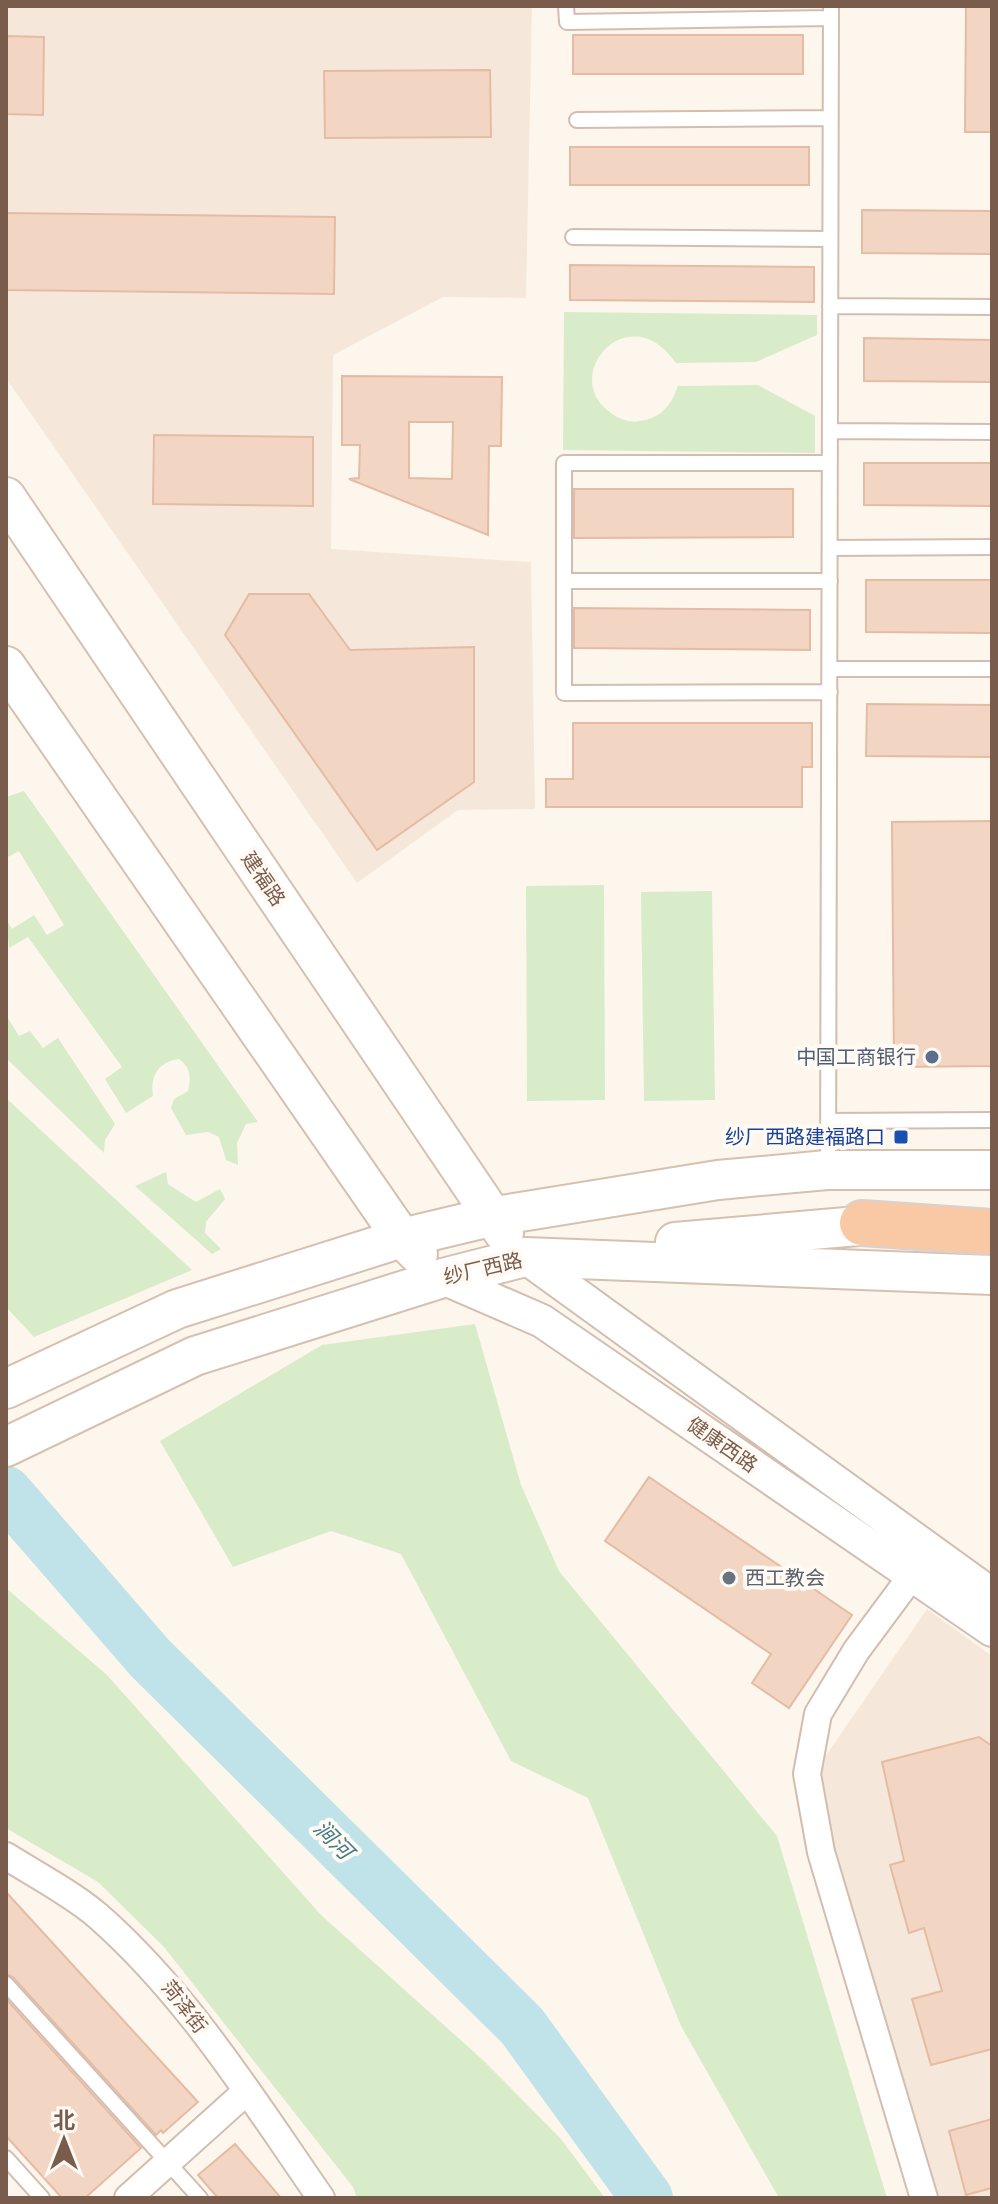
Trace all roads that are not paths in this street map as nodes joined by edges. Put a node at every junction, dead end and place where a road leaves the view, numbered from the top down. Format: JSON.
{"nodes":[{"id":1,"x":566,"y":6,"type":"edge"},
{"id":2,"x":830,"y":12,"type":"edge"},
{"id":3,"x":830,"y":118,"type":"junction"},
{"id":4,"x":577,"y":120,"type":"dead end"},
{"id":5,"x":573,"y":237,"type":"dead end"},
{"id":6,"x":830,"y":239,"type":"junction"},
{"id":7,"x":830,"y":306,"type":"junction"},
{"id":8,"x":992,"y":307,"type":"edge"},
{"id":9,"x":830,"y":431,"type":"junction"},
{"id":10,"x":992,"y":432,"type":"edge"},
{"id":11,"x":830,"y":463,"type":"junction"},
{"id":12,"x":6,"y":497,"type":"edge"},
{"id":13,"x":992,"y":547,"type":"edge"},
{"id":14,"x":830,"y":548,"type":"junction"},
{"id":15,"x":564,"y":581,"type":"junction"},
{"id":16,"x":830,"y":581,"type":"junction"},
{"id":17,"x":6,"y":666,"type":"edge"},
{"id":18,"x":830,"y":669,"type":"junction"},
{"id":19,"x":992,"y":669,"type":"edge"},
{"id":20,"x":830,"y":692,"type":"junction"},
{"id":21,"x":992,"y":1120,"type":"edge"},
{"id":22,"x":829,"y":1121,"type":"junction"},
{"id":23,"x":827,"y":1170,"type":"junction"},
{"id":24,"x":992,"y":1170,"type":"edge"},
{"id":25,"x":490,"y":1217,"type":"junction"},
{"id":26,"x":862,"y":1223,"type":"junction"},
{"id":27,"x":992,"y":1223,"type":"edge"},
{"id":28,"x":992,"y":1232,"type":"edge"},
{"id":29,"x":402,"y":1238,"type":"junction"},
{"id":30,"x":525,"y":1257,"type":"junction"},
{"id":31,"x":992,"y":1275,"type":"edge"},
{"id":32,"x":443,"y":1278,"type":"junction"},
{"id":33,"x":6,"y":1389,"type":"edge"},
{"id":34,"x":6,"y":1447,"type":"edge"},
{"id":35,"x":920,"y":1564,"type":"junction"},
{"id":36,"x":992,"y":1595,"type":"edge"},
{"id":37,"x":992,"y":1630,"type":"edge"},
{"id":38,"x":6,"y":1856,"type":"edge"},
{"id":39,"x":6,"y":1984,"type":"edge"},
{"id":40,"x":247,"y":2091,"type":"junction"},
{"id":41,"x":6,"y":2158,"type":"edge"},
{"id":42,"x":169,"y":2161,"type":"junction"},
{"id":43,"x":42,"y":2198,"type":"edge"},
{"id":44,"x":128,"y":2198,"type":"edge"},
{"id":45,"x":200,"y":2198,"type":"edge"},
{"id":46,"x":321,"y":2198,"type":"edge"},
{"id":47,"x":924,"y":2198,"type":"edge"}],
"edges":[{"from":1,"to":2,"type":"lane"},
{"from":2,"to":3,"type":"lane"},
{"from":3,"to":4,"type":"lane"},
{"from":3,"to":6,"type":"lane"},
{"from":5,"to":6,"type":"lane"},
{"from":6,"to":7,"type":"lane"},
{"from":7,"to":8,"type":"lane"},
{"from":7,"to":9,"type":"lane"},
{"from":9,"to":10,"type":"lane"},
{"from":9,"to":11,"type":"lane"},
{"from":11,"to":14,"type":"lane"},
{"from":11,"to":15,"type":"lane"},
{"from":12,"to":25,"type":"main road","name":"建福路"},
{"from":13,"to":14,"type":"lane"},
{"from":14,"to":16,"type":"lane"},
{"from":15,"to":16,"type":"lane"},
{"from":15,"to":20,"type":"lane"},
{"from":16,"to":18,"type":"lane"},
{"from":17,"to":29,"type":"main road"},
{"from":18,"to":19,"type":"lane"},
{"from":18,"to":20,"type":"lane"},
{"from":20,"to":22,"type":"lane"},
{"from":21,"to":22,"type":"lane"},
{"from":22,"to":23,"type":"lane"},
{"from":23,"to":24,"type":"main road"},
{"from":23,"to":25,"type":"main road"},
{"from":25,"to":29,"type":"main road"},
{"from":25,"to":30,"type":"main road","name":"建福路"},
{"from":26,"to":27,"type":"main road"},
{"from":26,"to":28,"type":"highway"},
{"from":26,"to":30,"type":"main road"},
{"from":29,"to":32,"type":"main road"},
{"from":29,"to":33,"type":"main road"},
{"from":30,"to":31,"type":"main road","name":"纱厂西路"},
{"from":30,"to":32,"type":"main road","name":"纱厂西路"},
{"from":30,"to":35,"type":"street","name":"健康西路"},
{"from":32,"to":34,"type":"main road","name":"纱厂西路"},
{"from":32,"to":35,"type":"street","name":"健康西路"},
{"from":35,"to":36,"type":"street","name":"健康西路"},
{"from":35,"to":37,"type":"street","name":"健康西路"},
{"from":35,"to":47,"type":"street"},
{"from":38,"to":40,"type":"street","name":"菏泽街"},
{"from":39,"to":42,"type":"lane"},
{"from":40,"to":42,"type":"street"},
{"from":40,"to":46,"type":"street","name":"菏泽街"},
{"from":41,"to":43,"type":"lane"},
{"from":42,"to":44,"type":"street"},
{"from":42,"to":45,"type":"lane"}]}
